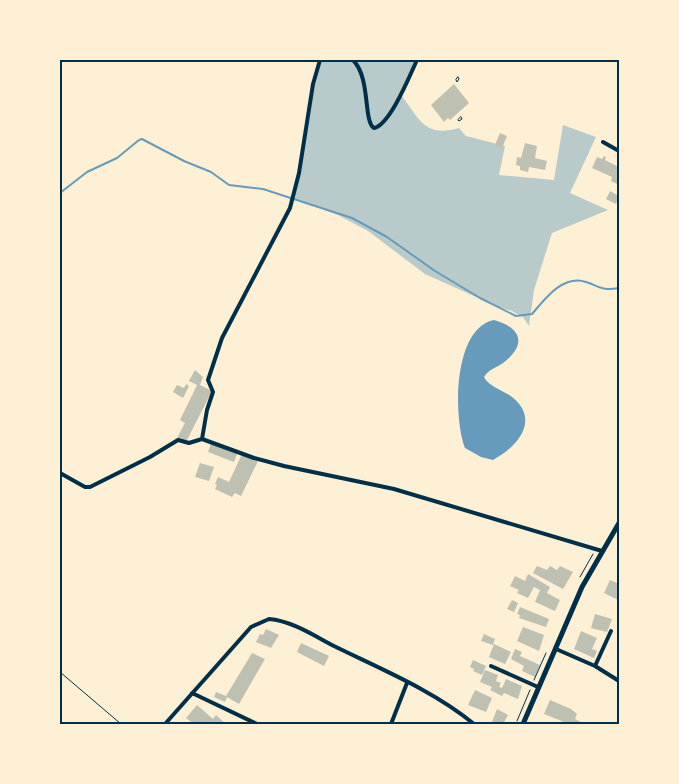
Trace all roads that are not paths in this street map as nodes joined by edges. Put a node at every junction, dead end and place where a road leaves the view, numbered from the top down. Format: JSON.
{"nodes":[{"id":1,"x":320,"y":60,"type":"edge"},
{"id":2,"x":353,"y":60,"type":"edge"},
{"id":3,"x":418,"y":60,"type":"edge"},
{"id":4,"x":603,"y":142,"type":"dead end"},
{"id":5,"x":619,"y":151,"type":"edge"},
{"id":6,"x":202,"y":439,"type":"junction"},
{"id":7,"x":60,"y":473,"type":"edge"},
{"id":8,"x":619,"y":523,"type":"edge"},
{"id":9,"x":602,"y":550,"type":"junction"},
{"id":10,"x":611,"y":631,"type":"dead end"},
{"id":11,"x":556,"y":649,"type":"junction"},
{"id":12,"x":491,"y":666,"type":"dead end"},
{"id":13,"x":595,"y":666,"type":"junction"},
{"id":14,"x":619,"y":681,"type":"edge"},
{"id":15,"x":407,"y":682,"type":"junction"},
{"id":16,"x":538,"y":688,"type":"junction"},
{"id":17,"x":192,"y":693,"type":"junction"},
{"id":18,"x":165,"y":724,"type":"edge"},
{"id":19,"x":257,"y":724,"type":"edge"},
{"id":20,"x":390,"y":724,"type":"edge"},
{"id":21,"x":474,"y":724,"type":"edge"},
{"id":22,"x":523,"y":724,"type":"edge"}],
"edges":[{"from":1,"to":6,"type":"street"},
{"from":2,"to":3,"type":"street"},
{"from":4,"to":5,"type":"street"},
{"from":6,"to":7,"type":"street"},
{"from":6,"to":9,"type":"street"},
{"from":8,"to":9,"type":"street"},
{"from":9,"to":11,"type":"street"},
{"from":10,"to":13,"type":"street"},
{"from":11,"to":13,"type":"street"},
{"from":11,"to":16,"type":"street"},
{"from":12,"to":16,"type":"street"},
{"from":13,"to":14,"type":"street"},
{"from":15,"to":17,"type":"street"},
{"from":15,"to":20,"type":"street"},
{"from":15,"to":21,"type":"street"},
{"from":16,"to":22,"type":"street"},
{"from":17,"to":18,"type":"street"},
{"from":17,"to":19,"type":"street"}]}
